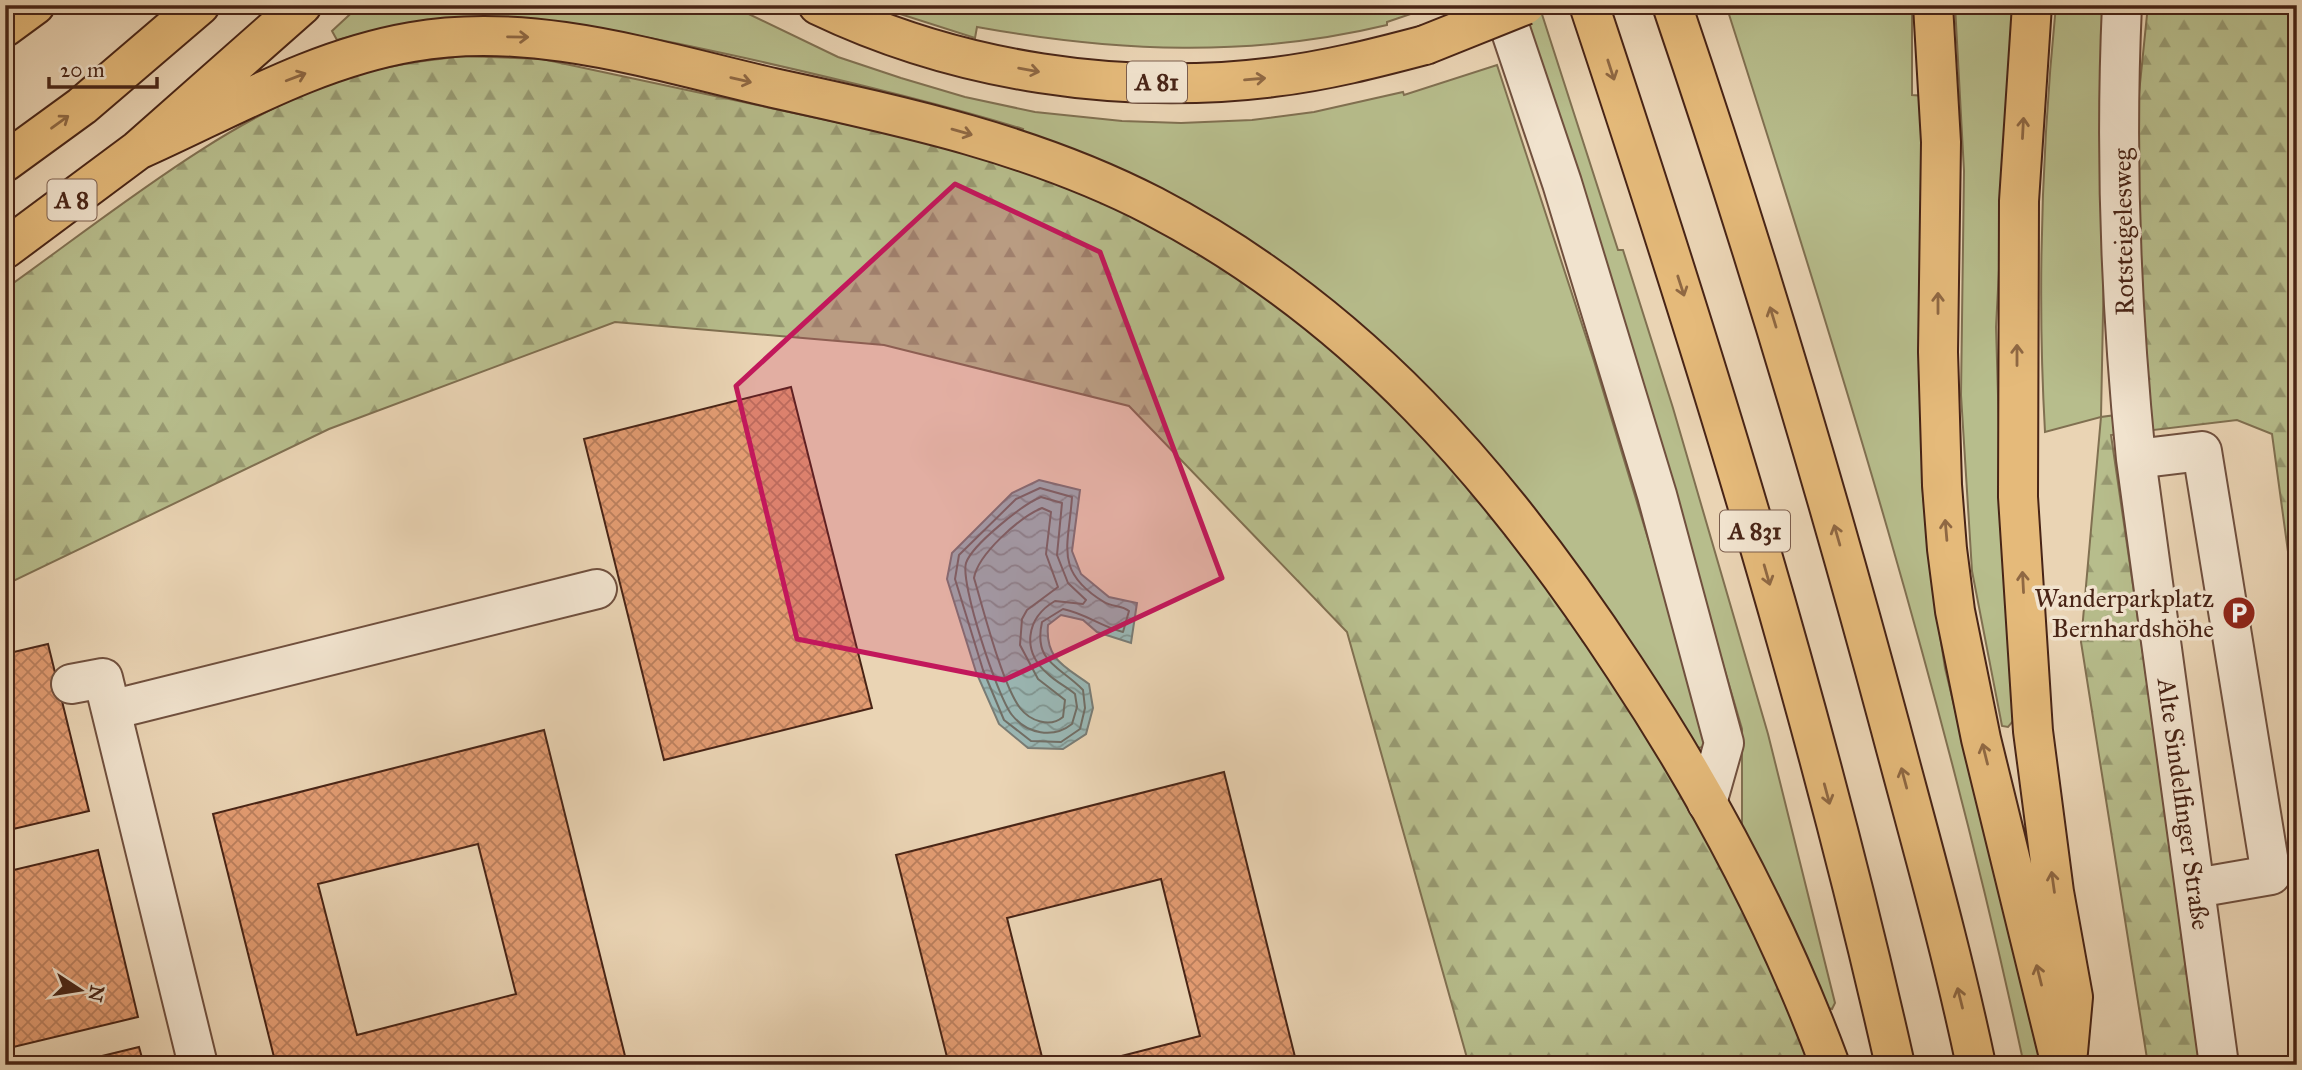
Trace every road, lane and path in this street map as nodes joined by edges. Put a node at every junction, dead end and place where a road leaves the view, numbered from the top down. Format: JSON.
{"nodes":[{"id":1,"x":35,"y":5,"type":"edge"},
{"id":2,"x":200,"y":5,"type":"edge"},
{"id":3,"x":302,"y":5,"type":"edge"},
{"id":4,"x":818,"y":5,"type":"edge"},
{"id":5,"x":1502,"y":5,"type":"edge"},
{"id":6,"x":1525,"y":5,"type":"edge"},
{"id":7,"x":1589,"y":5,"type":"edge"},
{"id":8,"x":1672,"y":5,"type":"edge"},
{"id":9,"x":1933,"y":5,"type":"edge"},
{"id":10,"x":2032,"y":5,"type":"edge"},
{"id":11,"x":2122,"y":5,"type":"edge"},
{"id":12,"x":5,"y":27,"type":"edge"},
{"id":13,"x":138,"y":150,"type":"junction"},
{"id":14,"x":5,"y":162,"type":"edge"},
{"id":15,"x":5,"y":249,"type":"edge"},
{"id":16,"x":2136,"y":459,"type":"junction"},
{"id":17,"x":597,"y":589,"type":"dead end"},
{"id":18,"x":71,"y":684,"type":"dead end"},
{"id":19,"x":111,"y":710,"type":"junction"},
{"id":20,"x":1707,"y":803,"type":"junction"},
{"id":21,"x":2196,"y":888,"type":"junction"},
{"id":22,"x":198,"y":1065,"type":"edge"},
{"id":23,"x":1830,"y":1065,"type":"edge"},
{"id":24,"x":1895,"y":1065,"type":"edge"},
{"id":25,"x":1976,"y":1065,"type":"edge"},
{"id":26,"x":2061,"y":1065,"type":"edge"},
{"id":27,"x":2066,"y":1065,"type":"edge"},
{"id":28,"x":2220,"y":1065,"type":"edge"}],
"edges":[{"from":1,"to":12,"type":"highway"},
{"from":14,"to":2,"type":"highway","number":"A 8","one_way":true},
{"from":3,"to":13,"type":"highway"},
{"from":4,"to":6,"type":"highway","number":"A 81","one_way":true,"bridge":true},
{"from":5,"to":20,"type":"lane"},
{"from":7,"to":24,"type":"highway","number":"A 831","one_way":true},
{"from":25,"to":8,"type":"highway","number":"A 831","one_way":true},
{"from":26,"to":9,"type":"highway","one_way":true},
{"from":27,"to":10,"type":"highway","one_way":true},
{"from":11,"to":16,"type":"lane","name":"Rotsteigelesweg"},
{"from":13,"to":15,"type":"highway","number":"A 8"},
{"from":13,"to":20,"type":"highway","one_way":true},
{"from":16,"to":21,"type":"lane","name":"Alte Sindelfinger Straße"},
{"from":16,"to":21,"type":"lane"},
{"from":17,"to":19,"type":"lane"},
{"from":18,"to":19,"type":"lane"},
{"from":19,"to":22,"type":"lane"},
{"from":20,"to":23,"type":"highway"},
{"from":21,"to":28,"type":"lane","name":"Alte Sindelfinger Straße"}]}
